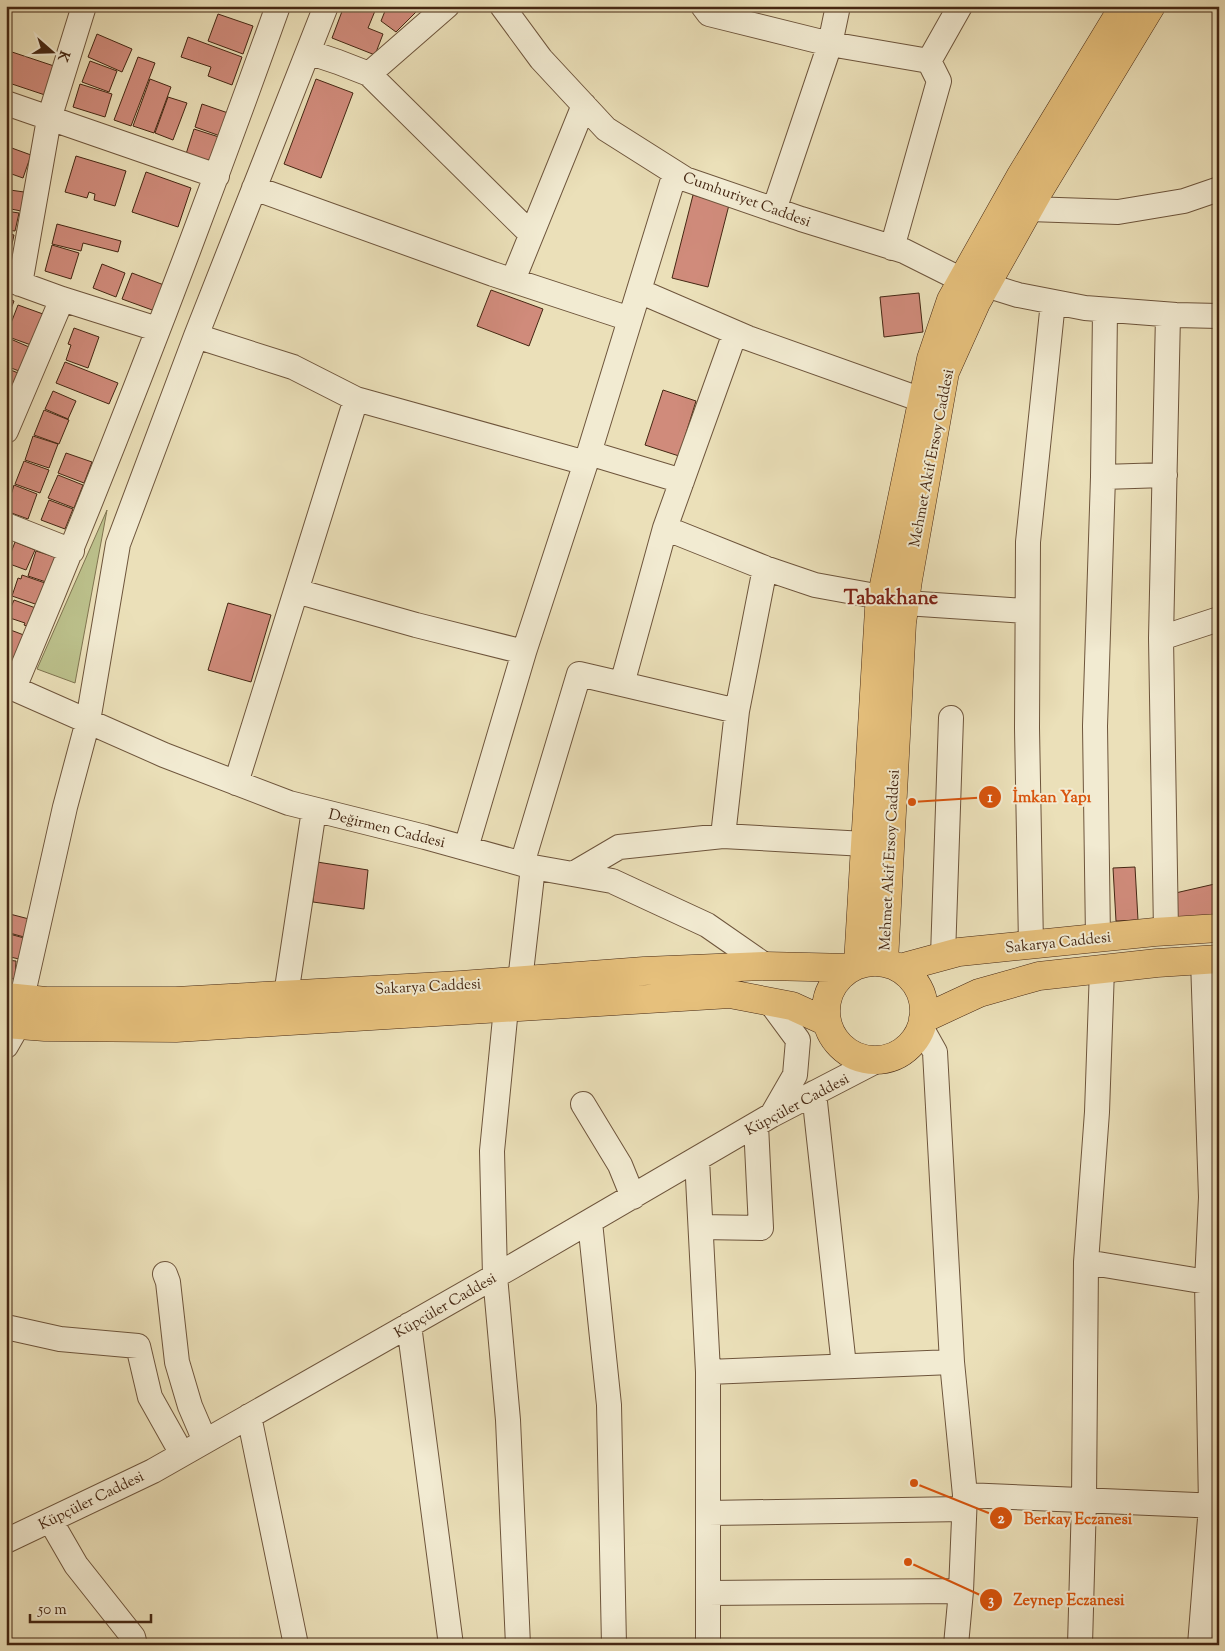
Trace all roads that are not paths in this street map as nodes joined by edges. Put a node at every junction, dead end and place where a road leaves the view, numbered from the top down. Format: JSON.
{"nodes":[{"id":1,"x":84,"y":6,"type":"edge"},
{"id":2,"x":278,"y":6,"type":"edge"},
{"id":3,"x":326,"y":6,"type":"edge"},
{"id":4,"x":447,"y":6,"type":"edge"},
{"id":5,"x":502,"y":6,"type":"edge"},
{"id":6,"x":703,"y":6,"type":"edge"},
{"id":7,"x":838,"y":6,"type":"edge"},
{"id":8,"x":960,"y":6,"type":"edge"},
{"id":9,"x":1124,"y":6,"type":"edge"},
{"id":10,"x":1151,"y":6,"type":"edge"},
{"id":11,"x":830,"y":44,"type":"junction"},
{"id":12,"x":308,"y":52,"type":"junction"},
{"id":13,"x":929,"y":61,"type":"junction"},
{"id":14,"x":369,"y":74,"type":"junction"},
{"id":15,"x":6,"y":103,"type":"edge"},
{"id":16,"x":584,"y":105,"type":"junction"},
{"id":17,"x":49,"y":118,"type":"junction"},
{"id":18,"x":675,"y":173,"type":"junction"},
{"id":19,"x":217,"y":176,"type":"junction"},
{"id":20,"x":254,"y":188,"type":"junction"},
{"id":21,"x":1219,"y":188,"type":"edge"},
{"id":22,"x":1029,"y":209,"type":"junction"},
{"id":23,"x":774,"y":210,"type":"junction"},
{"id":24,"x":531,"y":234,"type":"junction"},
{"id":25,"x":892,"y":248,"type":"junction"},
{"id":26,"x":513,"y":280,"type":"junction"},
{"id":27,"x":13,"y":282,"type":"edge"},
{"id":28,"x":974,"y":282,"type":"junction"},
{"id":29,"x":639,"y":291,"type":"junction"},
{"id":30,"x":62,"y":299,"type":"junction"},
{"id":31,"x":1053,"y":302,"type":"junction"},
{"id":32,"x":1105,"y":310,"type":"junction"},
{"id":33,"x":1168,"y":315,"type":"junction"},
{"id":34,"x":1219,"y":316,"type":"edge"},
{"id":35,"x":630,"y":319,"type":"junction"},
{"id":36,"x":157,"y":329,"type":"junction"},
{"id":37,"x":736,"y":333,"type":"junction"},
{"id":38,"x":196,"y":336,"type":"junction"},
{"id":39,"x":356,"y":399,"type":"junction"},
{"id":40,"x":922,"y":400,"type":"junction"},
{"id":41,"x":6,"y":431,"type":"edge"},
{"id":42,"x":588,"y":458,"type":"junction"},
{"id":43,"x":1165,"y":475,"type":"junction"},
{"id":44,"x":1103,"y":477,"type":"junction"},
{"id":45,"x":682,"y":481,"type":"junction"},
{"id":46,"x":6,"y":524,"type":"edge"},
{"id":47,"x":665,"y":528,"type":"junction"},
{"id":48,"x":72,"y":551,"type":"junction"},
{"id":49,"x":765,"y":568,"type":"junction"},
{"id":50,"x":296,"y":591,"type":"junction"},
{"id":51,"x":893,"y":600,"type":"junction"},
{"id":52,"x":1027,"y":612,"type":"junction"},
{"id":53,"x":1219,"y":619,"type":"edge"},
{"id":54,"x":1161,"y":638,"type":"junction"},
{"id":55,"x":524,"y":652,"type":"junction"},
{"id":56,"x":622,"y":684,"type":"junction"},
{"id":57,"x":10,"y":687,"type":"edge"},
{"id":58,"x":737,"y":711,"type":"junction"},
{"id":59,"x":951,"y":718,"type":"dead end"},
{"id":60,"x":88,"y":722,"type":"junction"},
{"id":61,"x":236,"y":783,"type":"junction"},
{"id":62,"x":314,"y":810,"type":"junction"},
{"id":63,"x":722,"y":836,"type":"junction"},
{"id":64,"x":865,"y":844,"type":"junction"},
{"id":65,"x":466,"y":848,"type":"junction"},
{"id":66,"x":527,"y":865,"type":"junction"},
{"id":67,"x":573,"y":874,"type":"junction"},
{"id":68,"x":1219,"y":928,"type":"edge"},
{"id":69,"x":1166,"y":931,"type":"junction"},
{"id":70,"x":1098,"y":938,"type":"junction"},
{"id":71,"x":1031,"y":945,"type":"junction"},
{"id":72,"x":944,"y":956,"type":"junction"},
{"id":73,"x":1211,"y":960,"type":"edge"},
{"id":74,"x":873,"y":965,"type":"junction"},
{"id":75,"x":766,"y":966,"type":"junction"},
{"id":76,"x":1102,"y":969,"type":"junction"},
{"id":77,"x":520,"y":980,"type":"junction"},
{"id":78,"x":286,"y":995,"type":"junction"},
{"id":79,"x":770,"y":1002,"type":"junction"},
{"id":80,"x":506,"y":1008,"type":"junction"},
{"id":81,"x":12,"y":1018,"type":"edge"},
{"id":82,"x":827,"y":1022,"type":"junction"},
{"id":83,"x":922,"y":1023,"type":"junction"},
{"id":84,"x":880,"y":1059,"type":"junction"},
{"id":85,"x":814,"y":1093,"type":"junction"},
{"id":86,"x":583,"y":1104,"type":"dead end"},
{"id":87,"x":764,"y":1120,"type":"junction"},
{"id":88,"x":697,"y":1159,"type":"junction"},
{"id":89,"x":633,"y":1197,"type":"junction"},
{"id":90,"x":1215,"y":1197,"type":"edge"},
{"id":91,"x":590,"y":1222,"type":"junction"},
{"id":92,"x":701,"y":1227,"type":"junction"},
{"id":93,"x":1086,"y":1262,"type":"junction"},
{"id":94,"x":165,"y":1274,"type":"dead end"},
{"id":95,"x":495,"y":1276,"type":"junction"},
{"id":96,"x":1207,"y":1282,"type":"junction"},
{"id":97,"x":409,"y":1325,"type":"junction"},
{"id":98,"x":6,"y":1327,"type":"edge"},
{"id":99,"x":952,"y":1362,"type":"junction"},
{"id":100,"x":844,"y":1366,"type":"junction"},
{"id":101,"x":708,"y":1372,"type":"junction"},
{"id":102,"x":250,"y":1416,"type":"junction"},
{"id":103,"x":205,"y":1441,"type":"junction"},
{"id":104,"x":182,"y":1454,"type":"junction"},
{"id":105,"x":1084,"y":1500,"type":"junction"},
{"id":106,"x":965,"y":1502,"type":"junction"},
{"id":107,"x":1215,"y":1506,"type":"edge"},
{"id":108,"x":708,"y":1513,"type":"junction"},
{"id":109,"x":50,"y":1520,"type":"junction"},
{"id":110,"x":6,"y":1541,"type":"edge"},
{"id":111,"x":961,"y":1591,"type":"junction"},
{"id":112,"x":708,"y":1593,"type":"junction"},
{"id":113,"x":126,"y":1639,"type":"edge"},
{"id":114,"x":296,"y":1645,"type":"edge"},
{"id":115,"x":451,"y":1645,"type":"edge"},
{"id":116,"x":518,"y":1645,"type":"edge"},
{"id":117,"x":614,"y":1645,"type":"edge"},
{"id":118,"x":708,"y":1645,"type":"edge"},
{"id":119,"x":956,"y":1645,"type":"edge"},
{"id":120,"x":1080,"y":1645,"type":"edge"},
{"id":121,"x":1200,"y":1645,"type":"edge"}],
"edges":[{"from":1,"to":17,"type":"street"},
{"from":2,"to":19,"type":"street"},
{"from":3,"to":12,"type":"street"},
{"from":4,"to":14,"type":"street"},
{"from":5,"to":16,"type":"street","name":"Cumhuriyet Caddesi"},
{"from":6,"to":11,"type":"street"},
{"from":7,"to":11,"type":"street"},
{"from":8,"to":13,"type":"street"},
{"from":9,"to":28,"type":"main road","name":"Mehmet Akif Ersoy Caddesi"},
{"from":10,"to":22,"type":"main road","name":"Mehmet Akif Ersoy Caddesi"},
{"from":11,"to":13,"type":"street"},
{"from":11,"to":23,"type":"street"},
{"from":12,"to":14,"type":"street"},
{"from":12,"to":20,"type":"street"},
{"from":13,"to":25,"type":"street"},
{"from":14,"to":24,"type":"street"},
{"from":15,"to":17,"type":"street"},
{"from":16,"to":18,"type":"street","name":"Cumhuriyet Caddesi"},
{"from":16,"to":24,"type":"street"},
{"from":17,"to":19,"type":"street"},
{"from":17,"to":27,"type":"street"},
{"from":18,"to":23,"type":"street","name":"Cumhuriyet Caddesi"},
{"from":18,"to":29,"type":"street"},
{"from":19,"to":36,"type":"street"},
{"from":20,"to":26,"type":"street"},
{"from":20,"to":38,"type":"street"},
{"from":21,"to":22,"type":"street"},
{"from":22,"to":28,"type":"main road","name":"Mehmet Akif Ersoy Caddesi"},
{"from":23,"to":25,"type":"street","name":"Cumhuriyet Caddesi"},
{"from":24,"to":26,"type":"street"},
{"from":25,"to":28,"type":"street","name":"Cumhuriyet Caddesi"},
{"from":26,"to":35,"type":"street"},
{"from":27,"to":30,"type":"street"},
{"from":28,"to":31,"type":"street","name":"Cumhuriyet Caddesi"},
{"from":28,"to":40,"type":"main road","name":"Mehmet Akif Ersoy Caddesi"},
{"from":28,"to":51,"type":"main road","name":"Mehmet Akif Ersoy Caddesi"},
{"from":29,"to":35,"type":"street"},
{"from":29,"to":37,"type":"street"},
{"from":30,"to":36,"type":"street"},
{"from":30,"to":41,"type":"street"},
{"from":31,"to":32,"type":"street","name":"Cumhuriyet Caddesi"},
{"from":31,"to":52,"type":"street"},
{"from":32,"to":33,"type":"street","name":"Cumhuriyet Caddesi"},
{"from":32,"to":44,"type":"street"},
{"from":33,"to":34,"type":"street","name":"Cumhuriyet Caddesi"},
{"from":33,"to":43,"type":"street"},
{"from":35,"to":42,"type":"street"},
{"from":36,"to":48,"type":"street"},
{"from":37,"to":40,"type":"street"},
{"from":37,"to":45,"type":"street"},
{"from":38,"to":39,"type":"street"},
{"from":38,"to":60,"type":"street"},
{"from":39,"to":42,"type":"street"},
{"from":39,"to":50,"type":"street"},
{"from":40,"to":51,"type":"main road","name":"Mehmet Akif Ersoy Caddesi"},
{"from":42,"to":45,"type":"street"},
{"from":42,"to":55,"type":"street"},
{"from":43,"to":44,"type":"street"},
{"from":43,"to":54,"type":"street"},
{"from":44,"to":70,"type":"street"},
{"from":45,"to":47,"type":"street"},
{"from":46,"to":48,"type":"street"},
{"from":47,"to":49,"type":"street"},
{"from":47,"to":56,"type":"street"},
{"from":48,"to":57,"type":"street"},
{"from":49,"to":51,"type":"street"},
{"from":49,"to":58,"type":"street"},
{"from":50,"to":55,"type":"street"},
{"from":50,"to":61,"type":"street"},
{"from":51,"to":52,"type":"street"},
{"from":51,"to":64,"type":"main road","name":"Mehmet Akif Ersoy Caddesi"},
{"from":51,"to":74,"type":"main road","name":"Mehmet Akif Ersoy Caddesi"},
{"from":52,"to":71,"type":"street"},
{"from":53,"to":54,"type":"street"},
{"from":54,"to":69,"type":"street"},
{"from":55,"to":65,"type":"street"},
{"from":56,"to":58,"type":"street"},
{"from":56,"to":66,"type":"street"},
{"from":57,"to":60,"type":"street","name":"Değirmen Caddesi"},
{"from":58,"to":63,"type":"street"},
{"from":59,"to":72,"type":"street"},
{"from":60,"to":61,"type":"street","name":"Değirmen Caddesi"},
{"from":60,"to":81,"type":"street"},
{"from":61,"to":62,"type":"street","name":"Değirmen Caddesi"},
{"from":62,"to":65,"type":"street","name":"Değirmen Caddesi"},
{"from":62,"to":78,"type":"street"},
{"from":63,"to":64,"type":"street"},
{"from":63,"to":67,"type":"street"},
{"from":64,"to":74,"type":"main road","name":"Mehmet Akif Ersoy Caddesi"},
{"from":65,"to":66,"type":"street","name":"Değirmen Caddesi"},
{"from":66,"to":67,"type":"street","name":"Değirmen Caddesi"},
{"from":66,"to":77,"type":"street"},
{"from":67,"to":75,"type":"street","name":"Değirmen Caddesi"},
{"from":68,"to":69,"type":"main road","name":"Sakarya Caddesi"},
{"from":69,"to":70,"type":"main road","name":"Sakarya Caddesi"},
{"from":70,"to":71,"type":"main road","name":"Sakarya Caddesi"},
{"from":71,"to":72,"type":"main road","name":"Sakarya Caddesi"},
{"from":72,"to":74,"type":"main road","name":"Sakarya Caddesi"},
{"from":73,"to":76,"type":"main road"},
{"from":73,"to":90,"type":"street"},
{"from":74,"to":75,"type":"main road","name":"Sakarya Caddesi"},
{"from":74,"to":82,"type":"main road"},
{"from":74,"to":83,"type":"main road"},
{"from":75,"to":77,"type":"main road","name":"Sakarya Caddesi"},
{"from":76,"to":83,"type":"main road"},
{"from":76,"to":93,"type":"street"},
{"from":77,"to":78,"type":"main road","name":"Sakarya Caddesi"},
{"from":78,"to":81,"type":"main road","name":"Sakarya Caddesi"},
{"from":79,"to":80,"type":"main road","name":"Sakarya Caddesi"},
{"from":79,"to":82,"type":"main road","name":"Sakarya Caddesi"},
{"from":79,"to":87,"type":"street"},
{"from":80,"to":81,"type":"main road","name":"Sakarya Caddesi"},
{"from":80,"to":95,"type":"street"},
{"from":82,"to":84,"type":"main road"},
{"from":83,"to":84,"type":"main road"},
{"from":83,"to":99,"type":"street"},
{"from":84,"to":85,"type":"street","name":"Küpçüler Caddesi"},
{"from":85,"to":87,"type":"street","name":"Küpçüler Caddesi"},
{"from":85,"to":100,"type":"street"},
{"from":86,"to":89,"type":"street"},
{"from":87,"to":88,"type":"street","name":"Küpçüler Caddesi"},
{"from":87,"to":92,"type":"street"},
{"from":88,"to":89,"type":"street","name":"Küpçüler Caddesi"},
{"from":88,"to":92,"type":"street"},
{"from":89,"to":91,"type":"street","name":"Küpçüler Caddesi"},
{"from":90,"to":96,"type":"street"},
{"from":91,"to":95,"type":"street","name":"Küpçüler Caddesi"},
{"from":91,"to":117,"type":"street"},
{"from":92,"to":101,"type":"street"},
{"from":93,"to":96,"type":"street"},
{"from":93,"to":105,"type":"street"},
{"from":94,"to":103,"type":"street"},
{"from":95,"to":97,"type":"street","name":"Küpçüler Caddesi"},
{"from":95,"to":116,"type":"street"},
{"from":96,"to":107,"type":"street"},
{"from":97,"to":102,"type":"street","name":"Küpçüler Caddesi"},
{"from":97,"to":115,"type":"street"},
{"from":98,"to":104,"type":"street"},
{"from":99,"to":100,"type":"street"},
{"from":99,"to":106,"type":"street"},
{"from":100,"to":101,"type":"street"},
{"from":101,"to":108,"type":"street"},
{"from":102,"to":103,"type":"street","name":"Küpçüler Caddesi"},
{"from":102,"to":114,"type":"street"},
{"from":103,"to":104,"type":"street","name":"Küpçüler Caddesi"},
{"from":104,"to":109,"type":"street","name":"Küpçüler Caddesi"},
{"from":105,"to":106,"type":"street"},
{"from":105,"to":107,"type":"street"},
{"from":105,"to":120,"type":"street"},
{"from":106,"to":108,"type":"street"},
{"from":106,"to":111,"type":"street"},
{"from":107,"to":121,"type":"street"},
{"from":108,"to":112,"type":"street"},
{"from":109,"to":110,"type":"street","name":"Küpçüler Caddesi"},
{"from":109,"to":113,"type":"street"},
{"from":111,"to":112,"type":"street"},
{"from":111,"to":119,"type":"street"},
{"from":112,"to":118,"type":"street"}]}
